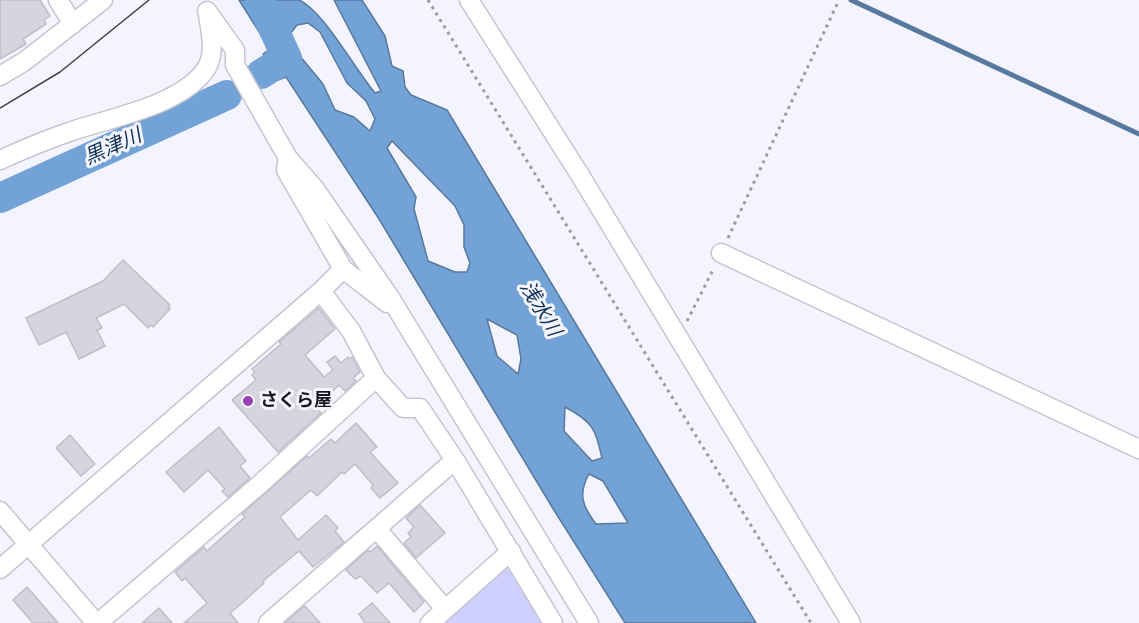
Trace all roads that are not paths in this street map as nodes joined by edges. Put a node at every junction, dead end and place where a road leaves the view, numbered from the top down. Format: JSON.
{"nodes":[{"id":1,"x":58,"y":0,"type":"edge"},
{"id":2,"x":103,"y":0,"type":"edge"},
{"id":3,"x":469,"y":0,"type":"edge"},
{"id":4,"x":204,"y":5,"type":"edge"},
{"id":5,"x":73,"y":24,"type":"junction"},
{"id":6,"x":0,"y":76,"type":"edge"},
{"id":7,"x":288,"y":158,"type":"junction"},
{"id":8,"x":0,"y":160,"type":"edge"},
{"id":9,"x":721,"y":253,"type":"road end"},
{"id":10,"x":343,"y":269,"type":"junction"},
{"id":11,"x":321,"y":291,"type":"junction"},
{"id":12,"x":399,"y":312,"type":"junction"},
{"id":13,"x":376,"y":378,"type":"junction"},
{"id":14,"x":1139,"y":449,"type":"edge"},
{"id":15,"x":455,"y":460,"type":"junction"},
{"id":16,"x":0,"y":511,"type":"edge"},
{"id":17,"x":377,"y":529,"type":"junction"},
{"id":18,"x":28,"y":545,"type":"junction"},
{"id":19,"x":511,"y":551,"type":"junction"},
{"id":20,"x":0,"y":569,"type":"edge"},
{"id":21,"x":445,"y":609,"type":"junction"},
{"id":22,"x":97,"y":623,"type":"edge"},
{"id":23,"x":268,"y":623,"type":"edge"},
{"id":24,"x":430,"y":623,"type":"edge"},
{"id":25,"x":553,"y":623,"type":"edge"},
{"id":26,"x":589,"y":623,"type":"edge"},
{"id":27,"x":851,"y":623,"type":"edge"}],
"edges":[{"from":1,"to":5,"type":"street"},
{"from":2,"to":5,"type":"street"},
{"from":3,"to":27,"type":"street"},
{"from":4,"to":7,"type":"street"},
{"from":4,"to":8,"type":"street"},
{"from":5,"to":6,"type":"street"},
{"from":7,"to":10,"type":"street"},
{"from":7,"to":12,"type":"street"},
{"from":9,"to":14,"type":"street"},
{"from":10,"to":11,"type":"street"},
{"from":10,"to":12,"type":"street"},
{"from":11,"to":13,"type":"street"},
{"from":11,"to":18,"type":"street"},
{"from":12,"to":26,"type":"street"},
{"from":13,"to":15,"type":"street"},
{"from":13,"to":22,"type":"street"},
{"from":15,"to":17,"type":"street"},
{"from":15,"to":19,"type":"street"},
{"from":16,"to":18,"type":"street"},
{"from":17,"to":21,"type":"street"},
{"from":17,"to":23,"type":"street"},
{"from":18,"to":20,"type":"street"},
{"from":18,"to":22,"type":"street"},
{"from":19,"to":21,"type":"street"},
{"from":19,"to":25,"type":"street"},
{"from":21,"to":24,"type":"street"}]}
